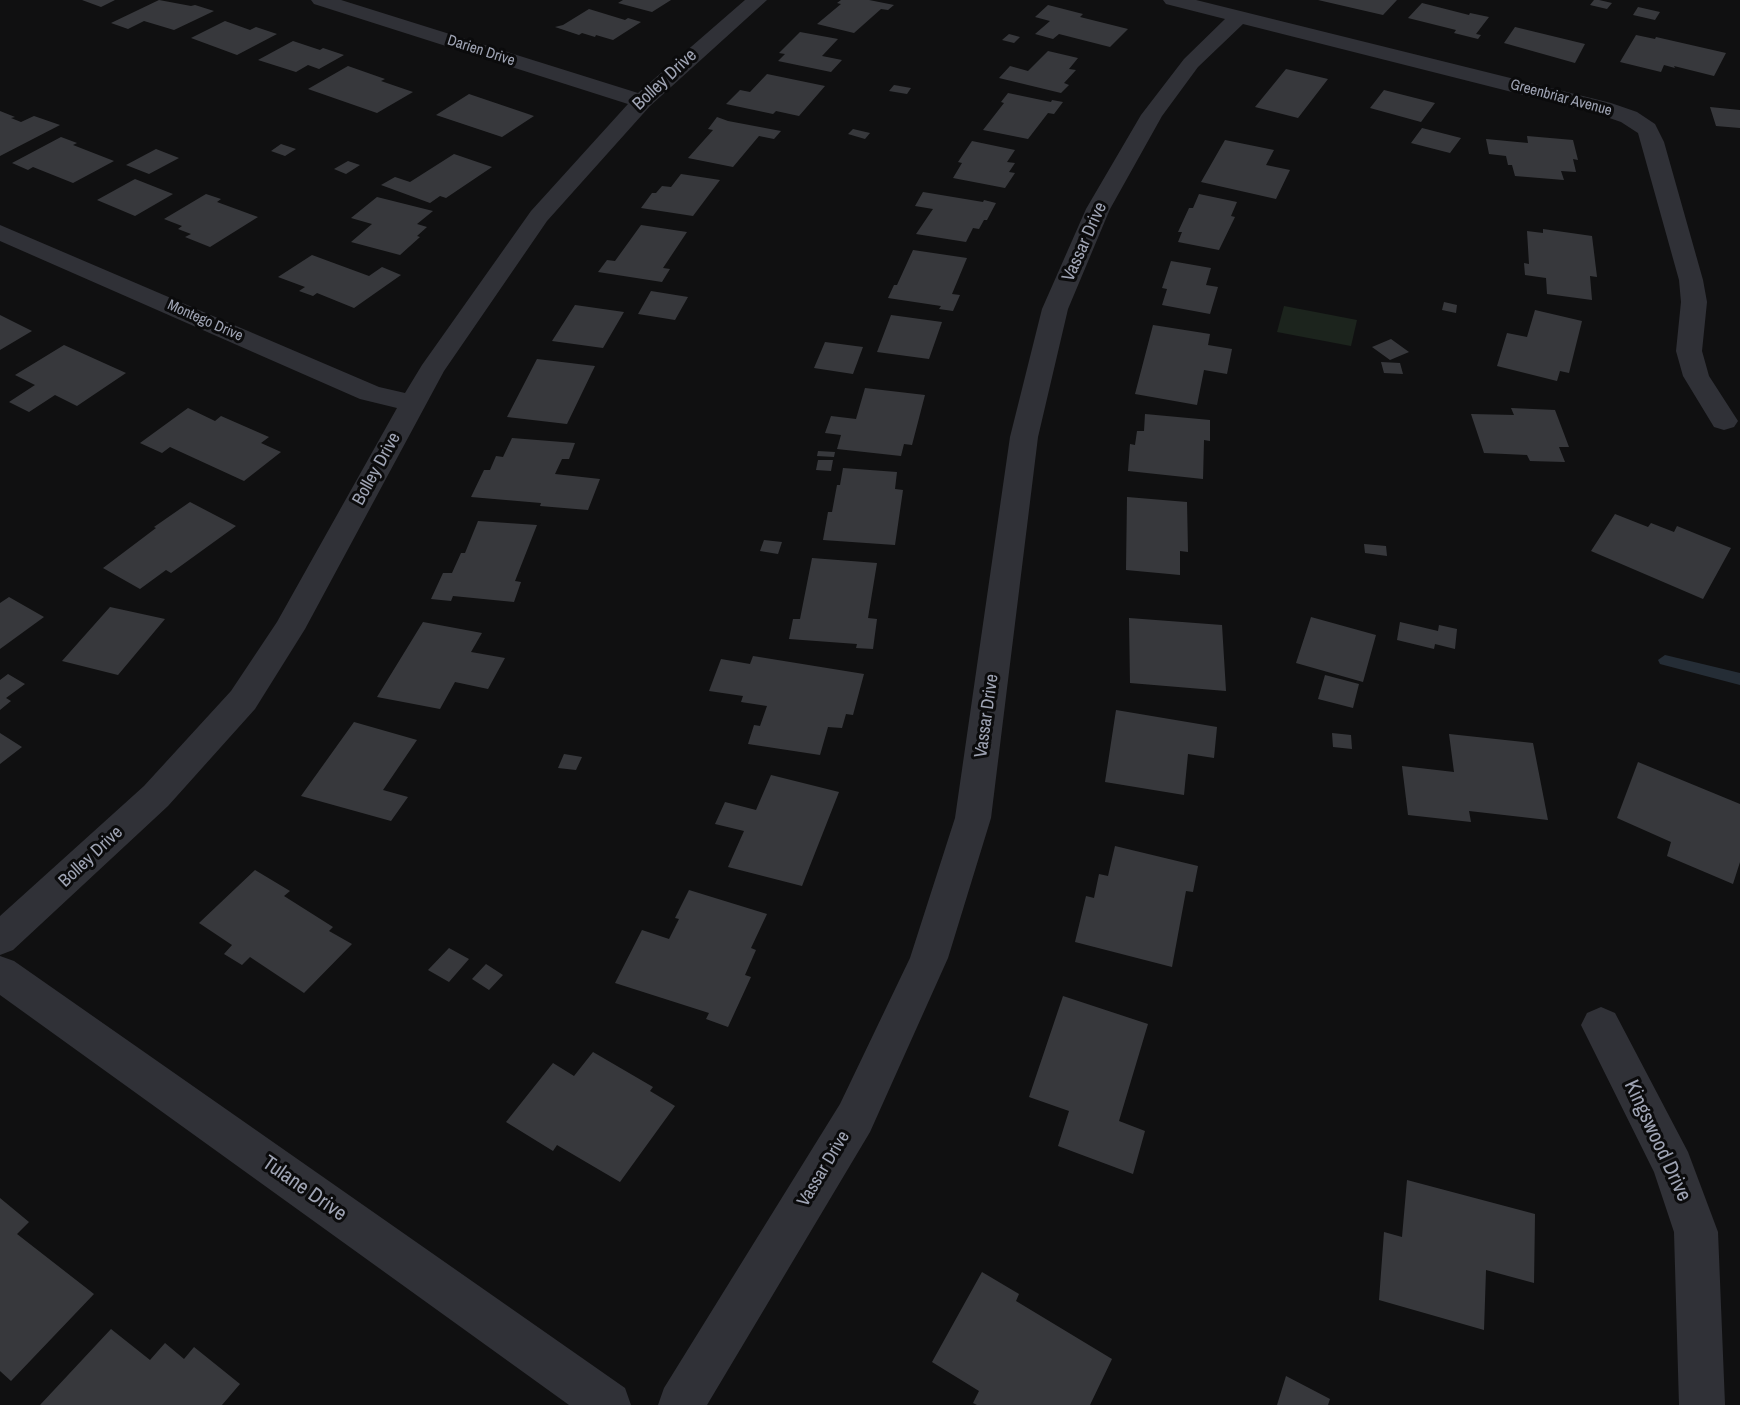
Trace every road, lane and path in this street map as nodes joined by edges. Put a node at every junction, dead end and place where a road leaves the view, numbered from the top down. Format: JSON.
{"nodes":[{"id":1,"x":321,"y":0,"type":"edge"},
{"id":2,"x":757,"y":0,"type":"edge"},
{"id":3,"x":1173,"y":0,"type":"edge"},
{"id":4,"x":1239,"y":17,"type":"junction"},
{"id":5,"x":642,"y":100,"type":"junction"},
{"id":6,"x":0,"y":232,"type":"edge"},
{"id":7,"x":412,"y":403,"type":"junction"},
{"id":8,"x":1724,"y":421,"type":"dead end"},
{"id":9,"x":0,"y":939,"type":"edge"},
{"id":10,"x":0,"y":973,"type":"edge"},
{"id":11,"x":1601,"y":1025,"type":"dead end"},
{"id":12,"x":608,"y":1405,"type":"edge"},
{"id":13,"x":681,"y":1405,"type":"edge"},
{"id":14,"x":1702,"y":1405,"type":"edge"}],
"edges":[{"from":1,"to":5,"type":"street","name":"Darien Drive"},
{"from":2,"to":5,"type":"street","name":"Bolley Drive"},
{"from":3,"to":4,"type":"street","name":"Greenbriar Avenue"},
{"from":4,"to":8,"type":"street","name":"Greenbriar Avenue"},
{"from":4,"to":13,"type":"street","name":"Vassar Drive"},
{"from":5,"to":7,"type":"street","name":"Bolley Drive"},
{"from":6,"to":7,"type":"street","name":"Montego Drive"},
{"from":7,"to":9,"type":"street","name":"Bolley Drive"},
{"from":10,"to":12,"type":"street","name":"Tulane Drive"},
{"from":11,"to":14,"type":"street","name":"Kingswood Drive"}]}
